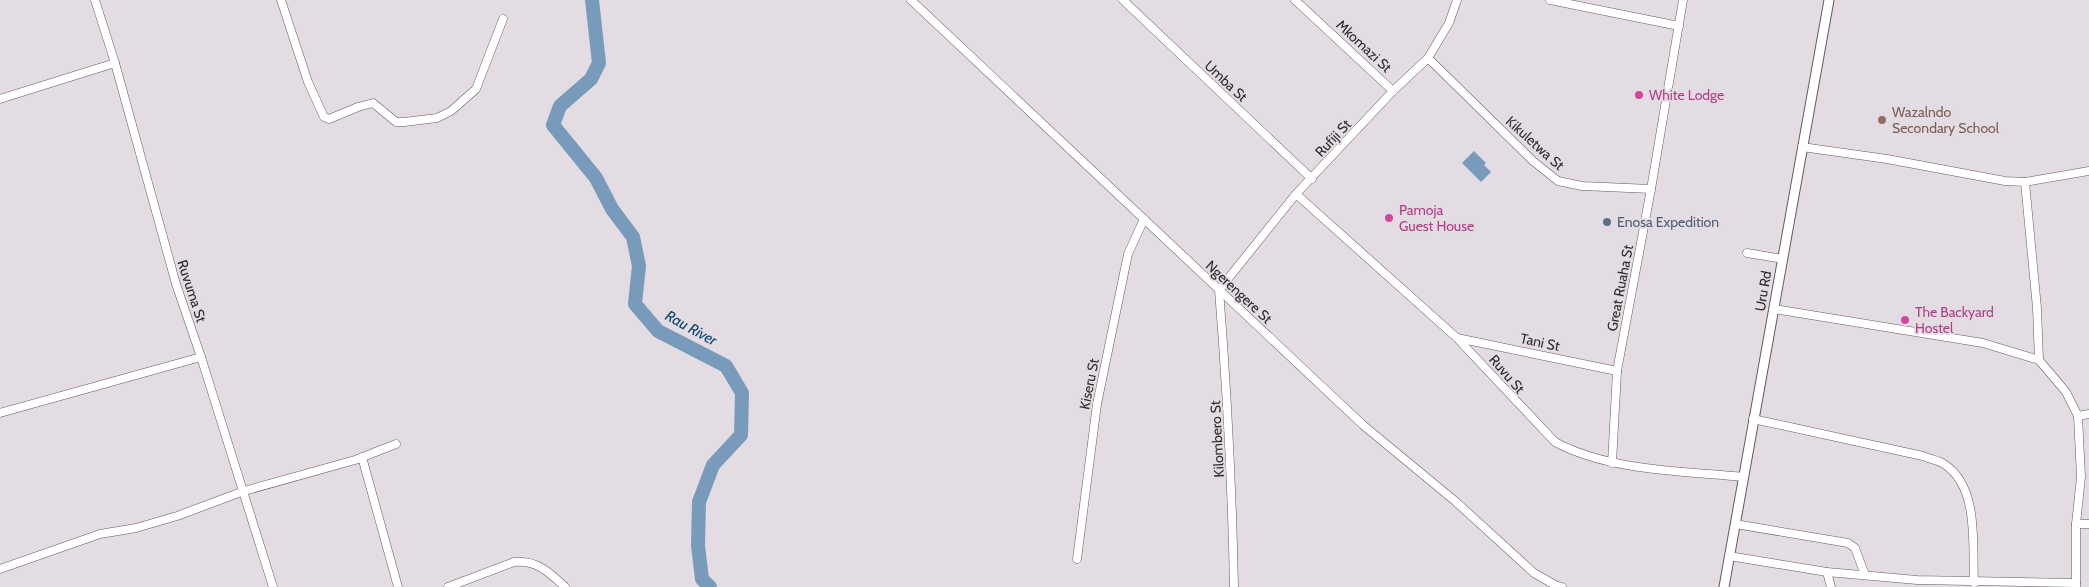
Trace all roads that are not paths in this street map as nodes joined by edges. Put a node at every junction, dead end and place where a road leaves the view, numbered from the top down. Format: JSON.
{"nodes":[{"id":1,"x":281,"y":0,"type":"edge"},
{"id":2,"x":911,"y":0,"type":"edge"},
{"id":3,"x":1123,"y":0,"type":"edge"},
{"id":4,"x":1295,"y":0,"type":"edge"},
{"id":5,"x":1457,"y":0,"type":"edge"},
{"id":6,"x":1550,"y":0,"type":"edge"},
{"id":7,"x":1683,"y":0,"type":"edge"},
{"id":8,"x":1829,"y":0,"type":"edge"},
{"id":9,"x":98,"y":1,"type":"edge"},
{"id":10,"x":503,"y":19,"type":"dead end"},
{"id":11,"x":1678,"y":26,"type":"junction"},
{"id":12,"x":1428,"y":58,"type":"junction"},
{"id":13,"x":115,"y":63,"type":"junction"},
{"id":14,"x":1393,"y":90,"type":"junction"},
{"id":15,"x":0,"y":99,"type":"edge"},
{"id":16,"x":1802,"y":147,"type":"junction"},
{"id":17,"x":2089,"y":171,"type":"edge"},
{"id":18,"x":1312,"y":179,"type":"junction"},
{"id":19,"x":2025,"y":182,"type":"junction"},
{"id":20,"x":1651,"y":189,"type":"junction"},
{"id":21,"x":1296,"y":194,"type":"junction"},
{"id":22,"x":1144,"y":219,"type":"junction"},
{"id":23,"x":1747,"y":253,"type":"dead end"},
{"id":24,"x":1783,"y":259,"type":"junction"},
{"id":25,"x":1219,"y":290,"type":"junction"},
{"id":26,"x":1774,"y":309,"type":"junction"},
{"id":27,"x":1457,"y":338,"type":"junction"},
{"id":28,"x":201,"y":357,"type":"junction"},
{"id":29,"x":2039,"y":360,"type":"junction"},
{"id":30,"x":1617,"y":370,"type":"junction"},
{"id":31,"x":0,"y":412,"type":"edge"},
{"id":32,"x":2089,"y":414,"type":"edge"},
{"id":33,"x":2078,"y":416,"type":"junction"},
{"id":34,"x":1753,"y":419,"type":"junction"},
{"id":35,"x":396,"y":444,"type":"dead end"},
{"id":36,"x":362,"y":457,"type":"junction"},
{"id":37,"x":1612,"y":463,"type":"junction"},
{"id":38,"x":1743,"y":477,"type":"junction"},
{"id":39,"x":244,"y":491,"type":"junction"},
{"id":40,"x":1735,"y":524,"type":"junction"},
{"id":41,"x":2076,"y":524,"type":"junction"},
{"id":42,"x":2089,"y":524,"type":"edge"},
{"id":43,"x":1729,"y":556,"type":"junction"},
{"id":44,"x":1077,"y":559,"type":"dead end"},
{"id":45,"x":0,"y":569,"type":"edge"},
{"id":46,"x":1827,"y":572,"type":"junction"},
{"id":47,"x":1865,"y":576,"type":"junction"},
{"id":48,"x":1974,"y":583,"type":"junction"},
{"id":49,"x":1918,"y":584,"type":"edge"},
{"id":50,"x":2076,"y":585,"type":"edge"},
{"id":51,"x":273,"y":587,"type":"edge"},
{"id":52,"x":398,"y":587,"type":"edge"},
{"id":53,"x":448,"y":587,"type":"edge"},
{"id":54,"x":566,"y":587,"type":"edge"},
{"id":55,"x":1234,"y":587,"type":"edge"},
{"id":56,"x":1562,"y":587,"type":"edge"},
{"id":57,"x":1724,"y":587,"type":"edge"},
{"id":58,"x":1831,"y":587,"type":"edge"}],
"edges":[{"from":1,"to":10,"type":"street"},
{"from":2,"to":22,"type":"street","name":"Ngerengere St"},
{"from":3,"to":18,"type":"street","name":"Umba St"},
{"from":4,"to":14,"type":"street","name":"Mkomazi St"},
{"from":5,"to":12,"type":"street","name":"Rufiji St"},
{"from":6,"to":11,"type":"street"},
{"from":7,"to":11,"type":"street","name":"Great Ruaha St"},
{"from":8,"to":16,"type":"street","name":"Uru Rd"},
{"from":9,"to":13,"type":"street","name":"Ruvuma St"},
{"from":11,"to":20,"type":"street","name":"Great Ruaha St"},
{"from":12,"to":14,"type":"street","name":"Rufiji St"},
{"from":12,"to":20,"type":"street","name":"Kikuletwa St"},
{"from":13,"to":15,"type":"street"},
{"from":13,"to":28,"type":"street","name":"Ruvuma St"},
{"from":14,"to":18,"type":"street","name":"Rufiji St"},
{"from":16,"to":19,"type":"street"},
{"from":16,"to":24,"type":"street","name":"Uru Rd"},
{"from":17,"to":19,"type":"street"},
{"from":18,"to":21,"type":"street","name":"Rufiji St"},
{"from":19,"to":29,"type":"street"},
{"from":20,"to":30,"type":"street","name":"Great Ruaha St"},
{"from":21,"to":25,"type":"street","name":"Rufiji St"},
{"from":21,"to":27,"type":"street","name":"Ruvu St"},
{"from":22,"to":25,"type":"street","name":"Ngerengere St"},
{"from":22,"to":44,"type":"street","name":"Kiseru St"},
{"from":23,"to":24,"type":"street"},
{"from":24,"to":26,"type":"street","name":"Uru Rd"},
{"from":25,"to":55,"type":"street","name":"Kilombero St"},
{"from":25,"to":56,"type":"street","name":"Ngerengere St"},
{"from":26,"to":29,"type":"street"},
{"from":26,"to":34,"type":"street","name":"Uru Rd"},
{"from":27,"to":30,"type":"street","name":"Tani St"},
{"from":27,"to":37,"type":"street","name":"Ruvu St"},
{"from":28,"to":31,"type":"street"},
{"from":28,"to":39,"type":"street","name":"Ruvuma St"},
{"from":29,"to":33,"type":"street"},
{"from":30,"to":37,"type":"street","name":"Great Ruaha St"},
{"from":32,"to":33,"type":"street"},
{"from":33,"to":41,"type":"street"},
{"from":34,"to":38,"type":"street","name":"Uru Rd"},
{"from":34,"to":48,"type":"street"},
{"from":35,"to":36,"type":"street"},
{"from":36,"to":39,"type":"street"},
{"from":36,"to":52,"type":"street"},
{"from":37,"to":38,"type":"street","name":"Ruvu St"},
{"from":38,"to":40,"type":"street","name":"Uru Rd"},
{"from":39,"to":45,"type":"street"},
{"from":39,"to":51,"type":"street","name":"Ruvuma St"},
{"from":40,"to":43,"type":"street","name":"Uru Rd"},
{"from":40,"to":47,"type":"street"},
{"from":41,"to":42,"type":"street"},
{"from":41,"to":50,"type":"street"},
{"from":43,"to":46,"type":"street"},
{"from":43,"to":57,"type":"street","name":"Uru Rd"},
{"from":46,"to":47,"type":"street"},
{"from":46,"to":58,"type":"street"},
{"from":47,"to":49,"type":"street"},
{"from":48,"to":49,"type":"street"},
{"from":48,"to":50,"type":"street"},
{"from":53,"to":54,"type":"street"}]}
